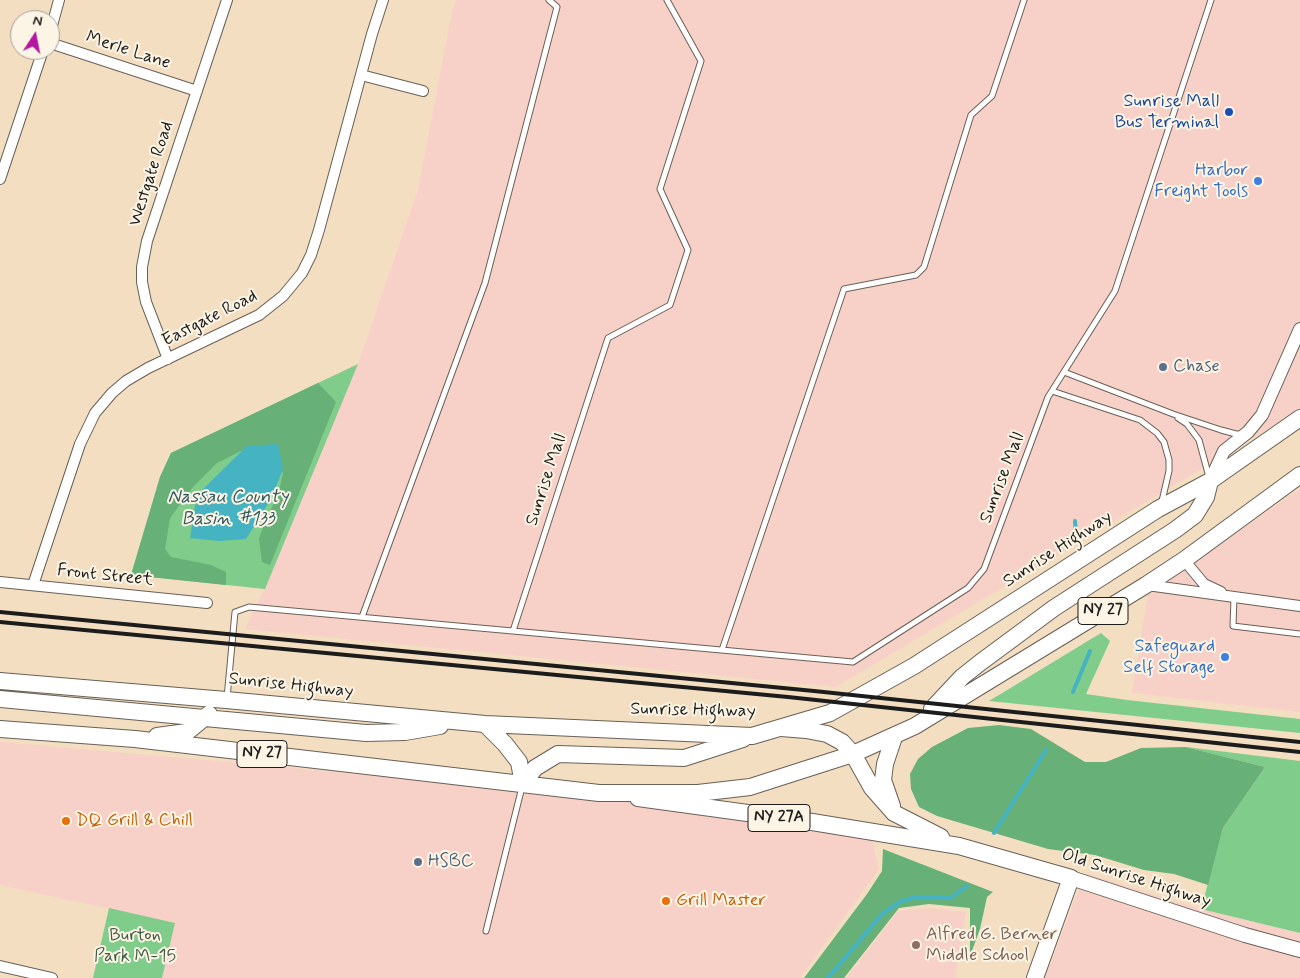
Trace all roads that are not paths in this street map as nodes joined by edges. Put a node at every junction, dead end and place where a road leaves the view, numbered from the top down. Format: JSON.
{"nodes":[{"id":1,"x":227,"y":0,"type":"edge"},
{"id":2,"x":383,"y":0,"type":"edge"},
{"id":3,"x":549,"y":0,"type":"edge"},
{"id":4,"x":667,"y":0,"type":"edge"},
{"id":5,"x":1024,"y":0,"type":"edge"},
{"id":6,"x":1212,"y":0,"type":"edge"},
{"id":7,"x":60,"y":45,"type":"edge"},
{"id":8,"x":40,"y":60,"type":"edge"},
{"id":9,"x":361,"y":75,"type":"junction"},
{"id":10,"x":197,"y":91,"type":"junction"},
{"id":11,"x":423,"y":91,"type":"dead end"},
{"id":12,"x":0,"y":179,"type":"edge"},
{"id":13,"x":1300,"y":329,"type":"edge"},
{"id":14,"x":168,"y":359,"type":"junction"},
{"id":15,"x":1064,"y":372,"type":"junction"},
{"id":16,"x":1052,"y":391,"type":"junction"},
{"id":17,"x":1173,"y":414,"type":"junction"},
{"id":18,"x":1300,"y":418,"type":"edge"},
{"id":19,"x":1248,"y":432,"type":"junction"},
{"id":20,"x":1300,"y":475,"type":"edge"},
{"id":21,"x":1210,"y":481,"type":"junction"},
{"id":22,"x":1158,"y":509,"type":"junction"},
{"id":23,"x":1184,"y":560,"type":"junction"},
{"id":24,"x":0,"y":582,"type":"edge"},
{"id":25,"x":34,"y":585,"type":"junction"},
{"id":26,"x":1146,"y":585,"type":"junction"},
{"id":27,"x":1234,"y":597,"type":"junction"},
{"id":28,"x":207,"y":603,"type":"dead end"},
{"id":29,"x":1300,"y":606,"type":"edge"},
{"id":30,"x":362,"y":617,"type":"junction"},
{"id":31,"x":513,"y":631,"type":"junction"},
{"id":32,"x":1300,"y":634,"type":"edge"},
{"id":33,"x":722,"y":650,"type":"junction"},
{"id":34,"x":0,"y":681,"type":"edge"},
{"id":35,"x":0,"y":699,"type":"edge"},
{"id":36,"x":226,"y":700,"type":"junction"},
{"id":37,"x":204,"y":718,"type":"junction"},
{"id":38,"x":459,"y":722,"type":"junction"},
{"id":39,"x":484,"y":724,"type":"junction"},
{"id":40,"x":915,"y":726,"type":"junction"},
{"id":41,"x":778,"y":728,"type":"junction"},
{"id":42,"x":0,"y":729,"type":"edge"},
{"id":43,"x":752,"y":736,"type":"junction"},
{"id":44,"x":894,"y":737,"type":"junction"},
{"id":45,"x":135,"y":739,"type":"junction"},
{"id":46,"x":853,"y":754,"type":"junction"},
{"id":47,"x":523,"y":784,"type":"junction"},
{"id":48,"x":599,"y":793,"type":"junction"},
{"id":49,"x":894,"y":813,"type":"junction"},
{"id":50,"x":959,"y":846,"type":"junction"},
{"id":51,"x":1071,"y":878,"type":"junction"},
{"id":52,"x":486,"y":931,"type":"dead end"},
{"id":53,"x":1300,"y":950,"type":"edge"},
{"id":54,"x":0,"y":966,"type":"edge"},
{"id":55,"x":52,"y":978,"type":"edge"},
{"id":56,"x":1035,"y":978,"type":"edge"}],
"edges":[{"from":1,"to":10,"type":"street","name":"Westgate Road"},
{"from":2,"to":9,"type":"street","name":"Eastgate Road"},
{"from":3,"to":30,"type":"lane"},
{"from":4,"to":31,"type":"lane","name":"Sunrise Mall"},
{"from":5,"to":33,"type":"lane"},
{"from":6,"to":15,"type":"lane","name":"Sunrise Mall"},
{"from":7,"to":10,"type":"street","name":"Merle Lane"},
{"from":8,"to":12,"type":"street"},
{"from":9,"to":11,"type":"street"},
{"from":9,"to":14,"type":"street","name":"Eastgate Road"},
{"from":10,"to":14,"type":"street","name":"Westgate Road"},
{"from":13,"to":19,"type":"street"},
{"from":14,"to":25,"type":"street","name":"Eastgate Road"},
{"from":15,"to":16,"type":"lane","name":"Sunrise Mall"},
{"from":15,"to":17,"type":"lane"},
{"from":16,"to":22,"type":"lane"},
{"from":16,"to":33,"type":"lane","name":"Sunrise Mall"},
{"from":17,"to":19,"type":"lane"},
{"from":17,"to":21,"type":"lane"},
{"from":18,"to":21,"type":"main road","name":"Sunrise Highway"},
{"from":19,"to":21,"type":"street"},
{"from":20,"to":23,"type":"main road","number":"NY 27"},
{"from":21,"to":22,"type":"main road","name":"Sunrise Highway"},
{"from":21,"to":40,"type":"main road"},
{"from":22,"to":41,"type":"main road","name":"Sunrise Highway"},
{"from":23,"to":26,"type":"main road","number":"NY 27"},
{"from":23,"to":27,"type":"street"},
{"from":24,"to":25,"type":"street","name":"Front Street"},
{"from":25,"to":28,"type":"street","name":"Front Street"},
{"from":26,"to":27,"type":"street"},
{"from":26,"to":40,"type":"main road","number":"NY 27"},
{"from":27,"to":29,"type":"street"},
{"from":27,"to":32,"type":"lane"},
{"from":30,"to":31,"type":"lane","name":"Sunrise Mall"},
{"from":30,"to":36,"type":"lane","name":"Sunrise Mall"},
{"from":31,"to":33,"type":"lane","name":"Sunrise Mall"},
{"from":34,"to":36,"type":"main road","name":"Sunrise Highway"},
{"from":35,"to":37,"type":"main road"},
{"from":36,"to":37,"type":"main road"},
{"from":36,"to":38,"type":"main road","name":"Sunrise Highway"},
{"from":37,"to":38,"type":"main road"},
{"from":37,"to":45,"type":"main road"},
{"from":38,"to":39,"type":"main road","name":"Sunrise Highway"},
{"from":39,"to":43,"type":"main road","name":"Sunrise Highway"},
{"from":39,"to":47,"type":"main road"},
{"from":40,"to":44,"type":"main road","number":"NY 27"},
{"from":41,"to":43,"type":"main road","name":"Sunrise Highway"},
{"from":41,"to":46,"type":"main road","name":"Old Sunrise Highway","number":"NY 27A"},
{"from":42,"to":45,"type":"main road","number":"NY 27"},
{"from":43,"to":47,"type":"main road"},
{"from":44,"to":46,"type":"main road","number":"NY 27"},
{"from":44,"to":49,"type":"main road"},
{"from":45,"to":47,"type":"main road","number":"NY 27"},
{"from":46,"to":48,"type":"main road","number":"NY 27"},
{"from":46,"to":49,"type":"main road","name":"Old Sunrise Highway","number":"NY 27A"},
{"from":47,"to":48,"type":"main road","number":"NY 27"},
{"from":47,"to":52,"type":"lane"},
{"from":48,"to":50,"type":"main road","name":"Old Sunrise Highway","number":"NY 27A"},
{"from":49,"to":50,"type":"main road","name":"Old Sunrise Highway","number":"NY 27A"},
{"from":50,"to":51,"type":"main road","name":"Old Sunrise Highway","number":"NY 27A"},
{"from":51,"to":53,"type":"main road","name":"Old Sunrise Highway"},
{"from":51,"to":56,"type":"main road"},
{"from":54,"to":55,"type":"street"}]}
